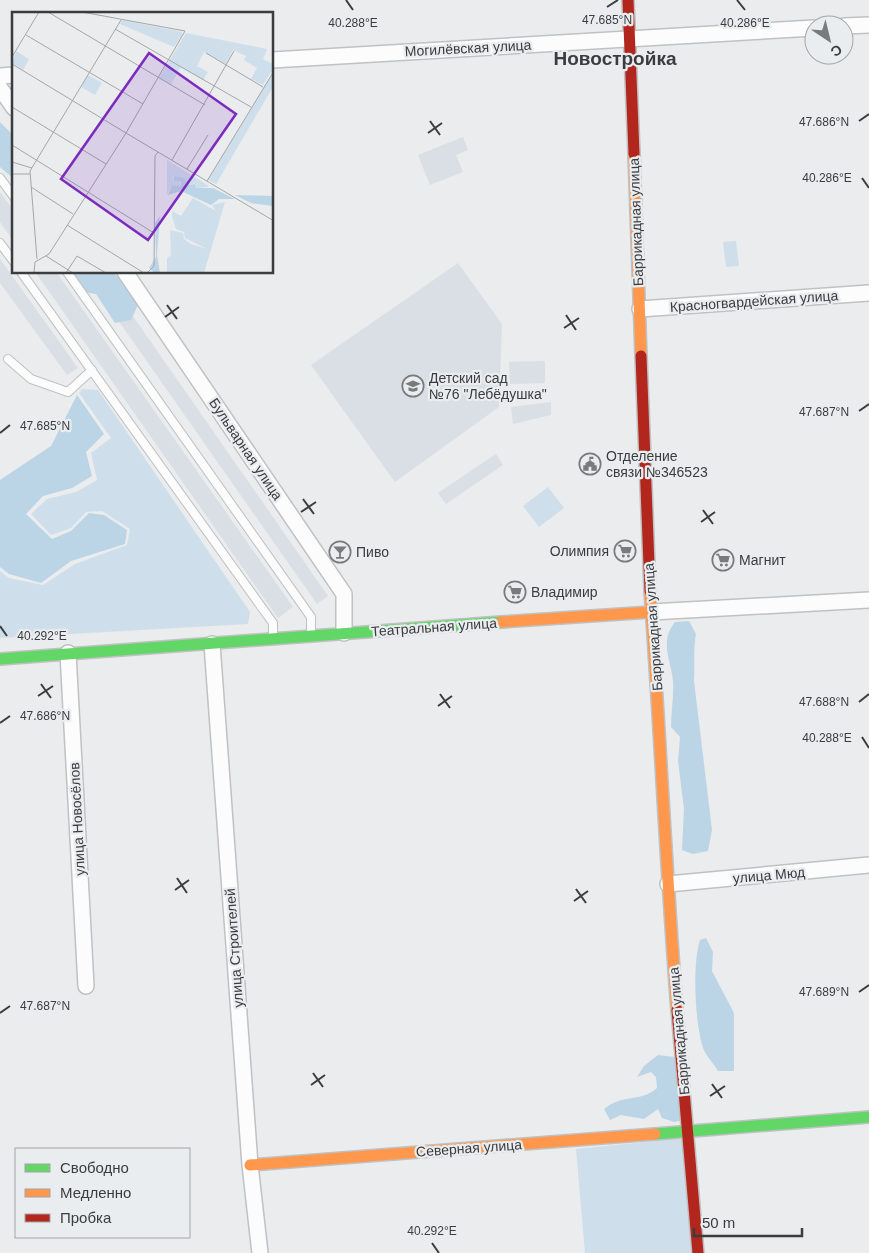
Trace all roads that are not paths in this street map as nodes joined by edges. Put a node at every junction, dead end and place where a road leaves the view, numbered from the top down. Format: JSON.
{"nodes":[{"id":1,"x":628,"y":0,"type":"edge"},
{"id":2,"x":869,"y":25,"type":"edge"},
{"id":3,"x":854,"y":26,"type":"edge"},
{"id":4,"x":804,"y":29,"type":"edge"},
{"id":5,"x":629,"y":38,"type":"junction"},
{"id":6,"x":274,"y":60,"type":"edge"},
{"id":7,"x":0,"y":88,"type":"edge"},
{"id":8,"x":12,"y":105,"type":"edge"},
{"id":9,"x":0,"y":178,"type":"edge"},
{"id":10,"x":12,"y":194,"type":"edge"},
{"id":11,"x":0,"y":243,"type":"edge"},
{"id":12,"x":12,"y":259,"type":"edge"},
{"id":13,"x":22,"y":274,"type":"edge"},
{"id":14,"x":69,"y":274,"type":"edge"},
{"id":15,"x":126,"y":274,"type":"edge"},
{"id":16,"x":869,"y":293,"type":"edge"},
{"id":17,"x":640,"y":309,"type":"junction"},
{"id":18,"x":8,"y":359,"type":"dead end"},
{"id":19,"x":92,"y":370,"type":"junction"},
{"id":20,"x":869,"y":600,"type":"edge"},
{"id":21,"x":651,"y":612,"type":"junction"},
{"id":22,"x":344,"y":633,"type":"junction"},
{"id":23,"x":311,"y":636,"type":"junction"},
{"id":24,"x":273,"y":639,"type":"junction"},
{"id":25,"x":212,"y":644,"type":"junction"},
{"id":26,"x":68,"y":653,"type":"junction"},
{"id":27,"x":0,"y":659,"type":"edge"},
{"id":28,"x":869,"y":865,"type":"edge"},
{"id":29,"x":668,"y":884,"type":"junction"},
{"id":30,"x":86,"y":986,"type":"dead end"},
{"id":31,"x":869,"y":1117,"type":"edge"},
{"id":32,"x":688,"y":1131,"type":"junction"},
{"id":33,"x":250,"y":1165,"type":"junction"},
{"id":34,"x":260,"y":1253,"type":"edge"},
{"id":35,"x":698,"y":1253,"type":"edge"}],
"edges":[{"from":1,"to":5,"type":"main road","name":"Баррикадная улица"},
{"from":2,"to":3,"type":"street"},
{"from":4,"to":5,"type":"street","name":"Могилёвская улица"},
{"from":5,"to":6,"type":"street","name":"Могилёвская улица"},
{"from":5,"to":17,"type":"main road","name":"Баррикадная улица"},
{"from":7,"to":8,"type":"street"},
{"from":9,"to":10,"type":"lane"},
{"from":11,"to":12,"type":"lane"},
{"from":13,"to":19,"type":"lane"},
{"from":14,"to":23,"type":"lane"},
{"from":15,"to":22,"type":"street","name":"Бульварная улица"},
{"from":16,"to":17,"type":"street","name":"Красногвардейская улица"},
{"from":17,"to":21,"type":"main road","name":"Баррикадная улица"},
{"from":18,"to":19,"type":"lane"},
{"from":19,"to":24,"type":"lane"},
{"from":20,"to":21,"type":"street","name":"Театральная улица"},
{"from":21,"to":22,"type":"main road","name":"Театральная улица"},
{"from":21,"to":29,"type":"main road","name":"Баррикадная улица"},
{"from":22,"to":23,"type":"main road","name":"Театральная улица"},
{"from":23,"to":24,"type":"main road","name":"Театральная улица"},
{"from":24,"to":25,"type":"main road","name":"Театральная улица"},
{"from":25,"to":26,"type":"main road","name":"Театральная улица"},
{"from":25,"to":33,"type":"street","name":"улица Строителей"},
{"from":26,"to":27,"type":"main road","name":"Театральная улица"},
{"from":26,"to":30,"type":"street","name":"улица Новосёлов"},
{"from":28,"to":29,"type":"street","name":"улица Мюд"},
{"from":29,"to":32,"type":"main road","name":"Баррикадная улица"},
{"from":31,"to":32,"type":"main road","name":"Северная улица"},
{"from":32,"to":33,"type":"main road","name":"Северная улица"},
{"from":32,"to":35,"type":"main road","name":"Баррикадная улица"},
{"from":33,"to":34,"type":"street","name":"улица Строителей"}]}
